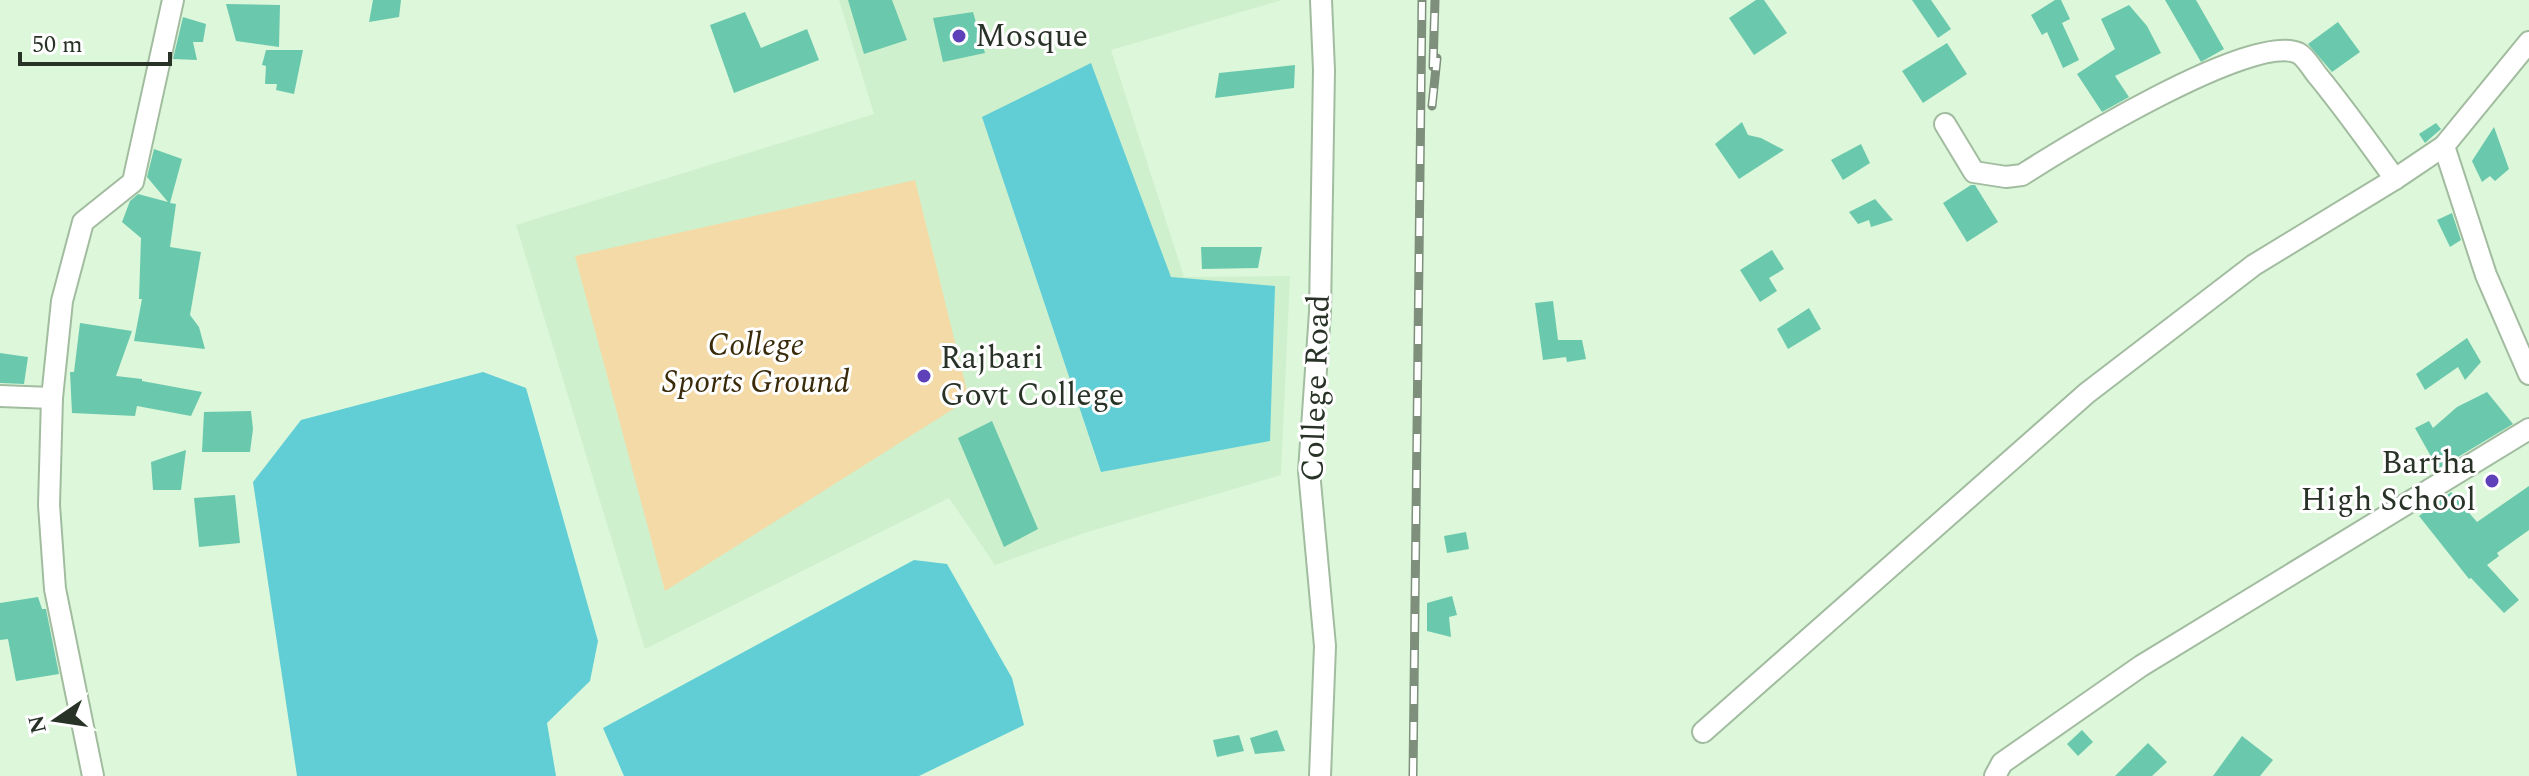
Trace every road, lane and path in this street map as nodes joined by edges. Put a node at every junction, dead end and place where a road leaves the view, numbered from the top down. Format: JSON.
{"nodes":[{"id":1,"x":173,"y":0,"type":"edge"},
{"id":2,"x":1321,"y":0,"type":"edge"},
{"id":3,"x":2529,"y":42,"type":"edge"},
{"id":4,"x":1945,"y":124,"type":"dead end"},
{"id":5,"x":2444,"y":146,"type":"junction"},
{"id":6,"x":2395,"y":179,"type":"junction"},
{"id":7,"x":2529,"y":374,"type":"edge"},
{"id":8,"x":0,"y":396,"type":"edge"},
{"id":9,"x":52,"y":398,"type":"junction"},
{"id":10,"x":2529,"y":429,"type":"edge"},
{"id":11,"x":1703,"y":732,"type":"dead end"},
{"id":12,"x":93,"y":776,"type":"edge"},
{"id":13,"x":1320,"y":776,"type":"edge"},
{"id":14,"x":1995,"y":776,"type":"edge"}],
"edges":[{"from":1,"to":9,"type":"street"},
{"from":2,"to":13,"type":"street","name":"College Road"},
{"from":3,"to":5,"type":"street"},
{"from":4,"to":6,"type":"street"},
{"from":5,"to":6,"type":"street"},
{"from":5,"to":7,"type":"street"},
{"from":6,"to":11,"type":"street"},
{"from":8,"to":9,"type":"street"},
{"from":9,"to":12,"type":"street"},
{"from":10,"to":14,"type":"street"}]}
